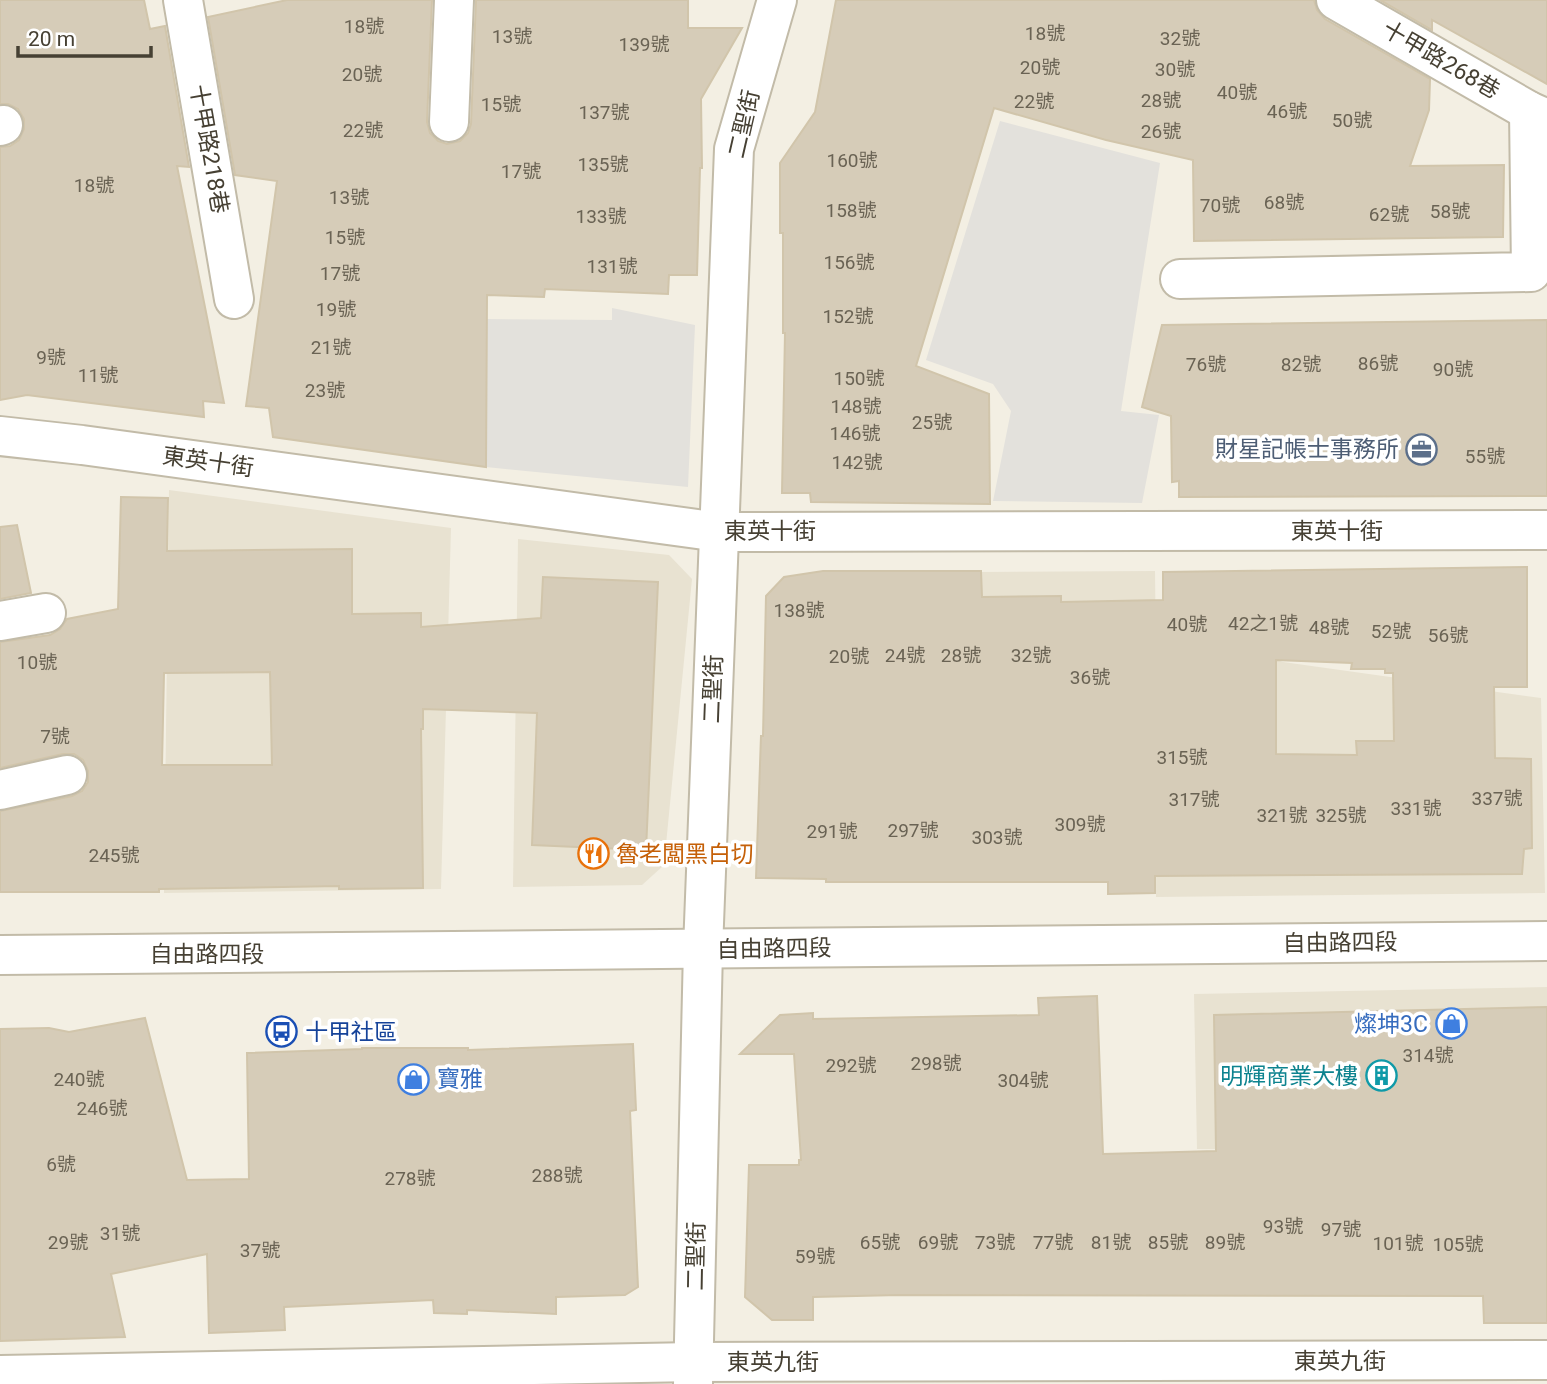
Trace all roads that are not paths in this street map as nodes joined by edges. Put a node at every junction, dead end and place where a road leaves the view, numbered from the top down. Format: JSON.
{"nodes":[{"id":1,"x":183,"y":0,"type":"edge"},
{"id":2,"x":454,"y":0,"type":"edge"},
{"id":3,"x":777,"y":0,"type":"edge"},
{"id":4,"x":1336,"y":0,"type":"edge"},
{"id":5,"x":1538,"y":115,"type":"edge"},
{"id":6,"x":449,"y":122,"type":"dead end"},
{"id":7,"x":1180,"y":279,"type":"dead end"},
{"id":8,"x":234,"y":299,"type":"dead end"},
{"id":9,"x":0,"y":436,"type":"edge"},
{"id":10,"x":1547,"y":530,"type":"edge"},
{"id":11,"x":719,"y":532,"type":"junction"},
{"id":12,"x":46,"y":613,"type":"dead end"},
{"id":13,"x":0,"y":621,"type":"edge"},
{"id":14,"x":67,"y":775,"type":"dead end"},
{"id":15,"x":0,"y":790,"type":"edge"},
{"id":16,"x":1547,"y":941,"type":"edge"},
{"id":17,"x":703,"y":949,"type":"junction"},
{"id":18,"x":0,"y":955,"type":"edge"},
{"id":19,"x":1547,"y":1360,"type":"edge"},
{"id":20,"x":693,"y":1373,"type":"edge"},
{"id":21,"x":0,"y":1375,"type":"edge"}],
"edges":[{"from":1,"to":8,"type":"street","name":"十甲路218巷"},
{"from":2,"to":6,"type":"street"},
{"from":3,"to":11,"type":"street","name":"二聖街"},
{"from":4,"to":5,"type":"street","name":"十甲路268巷"},
{"from":5,"to":7,"type":"street"},
{"from":9,"to":11,"type":"street","name":"東英十街"},
{"from":10,"to":11,"type":"street","name":"東英十街"},
{"from":11,"to":17,"type":"street","name":"二聖街"},
{"from":12,"to":13,"type":"street"},
{"from":14,"to":15,"type":"street"},
{"from":16,"to":17,"type":"street","name":"自由路四段"},
{"from":17,"to":18,"type":"street","name":"自由路四段"},
{"from":17,"to":20,"type":"street","name":"二聖街"},
{"from":19,"to":20,"type":"street","name":"東英九街"},
{"from":20,"to":21,"type":"street","name":"東英九街"}]}
